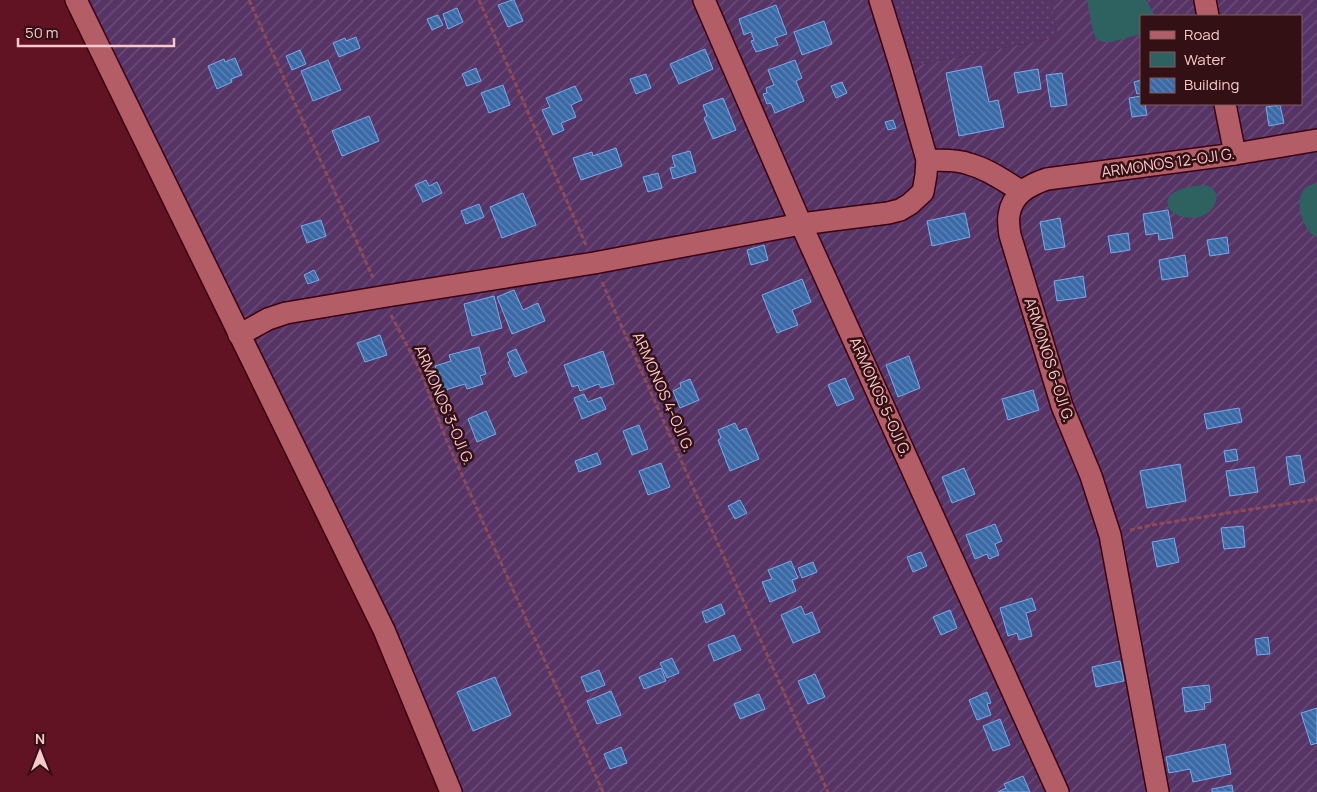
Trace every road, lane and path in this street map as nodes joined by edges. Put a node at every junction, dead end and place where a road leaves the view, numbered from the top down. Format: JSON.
{"nodes":[{"id":1,"x":76,"y":0,"type":"edge"},
{"id":2,"x":249,"y":0,"type":"edge"},
{"id":3,"x":479,"y":0,"type":"edge"},
{"id":4,"x":704,"y":0,"type":"edge"},
{"id":5,"x":880,"y":0,"type":"edge"},
{"id":6,"x":1205,"y":0,"type":"edge"},
{"id":7,"x":1208,"y":15,"type":"edge"},
{"id":8,"x":1225,"y":105,"type":"edge"},
{"id":9,"x":1317,"y":140,"type":"edge"},
{"id":10,"x":1235,"y":154,"type":"junction"},
{"id":11,"x":927,"y":160,"type":"junction"},
{"id":12,"x":1021,"y":191,"type":"junction"},
{"id":13,"x":802,"y":224,"type":"junction"},
{"id":14,"x":594,"y":263,"type":"junction"},
{"id":15,"x":381,"y":297,"type":"junction"},
{"id":16,"x":239,"y":335,"type":"junction"},
{"id":17,"x":1317,"y":499,"type":"edge"},
{"id":18,"x":1110,"y":535,"type":"junction"},
{"id":19,"x":451,"y":792,"type":"edge"},
{"id":20,"x":603,"y":792,"type":"edge"},
{"id":21,"x":828,"y":792,"type":"edge"},
{"id":22,"x":1058,"y":792,"type":"edge"},
{"id":23,"x":1158,"y":792,"type":"edge"}],
"edges":[{"from":1,"to":16,"type":"street"},
{"from":2,"to":15,"type":"path","name":"ARMONOS 3-OJI G."},
{"from":3,"to":14,"type":"path","name":"ARMONOS 4-OJI G."},
{"from":4,"to":13,"type":"street","name":"ARMONOS 5-OJI G."},
{"from":5,"to":11,"type":"street"},
{"from":6,"to":7,"type":"street"},
{"from":8,"to":10,"type":"street"},
{"from":9,"to":10,"type":"street","name":"ARMONOS 12-OJI G."},
{"from":10,"to":12,"type":"street","name":"ARMONOS 12-OJI G."},
{"from":11,"to":12,"type":"street"},
{"from":11,"to":13,"type":"street"},
{"from":12,"to":18,"type":"street","name":"ARMONOS 6-OJI G."},
{"from":13,"to":14,"type":"street"},
{"from":13,"to":22,"type":"street","name":"ARMONOS 5-OJI G."},
{"from":14,"to":15,"type":"street"},
{"from":14,"to":21,"type":"path","name":"ARMONOS 4-OJI G."},
{"from":15,"to":16,"type":"street"},
{"from":15,"to":20,"type":"path","name":"ARMONOS 3-OJI G."},
{"from":16,"to":19,"type":"street"},
{"from":17,"to":18,"type":"path"},
{"from":18,"to":23,"type":"street","name":"ARMONOS 6-OJI G."}]}
